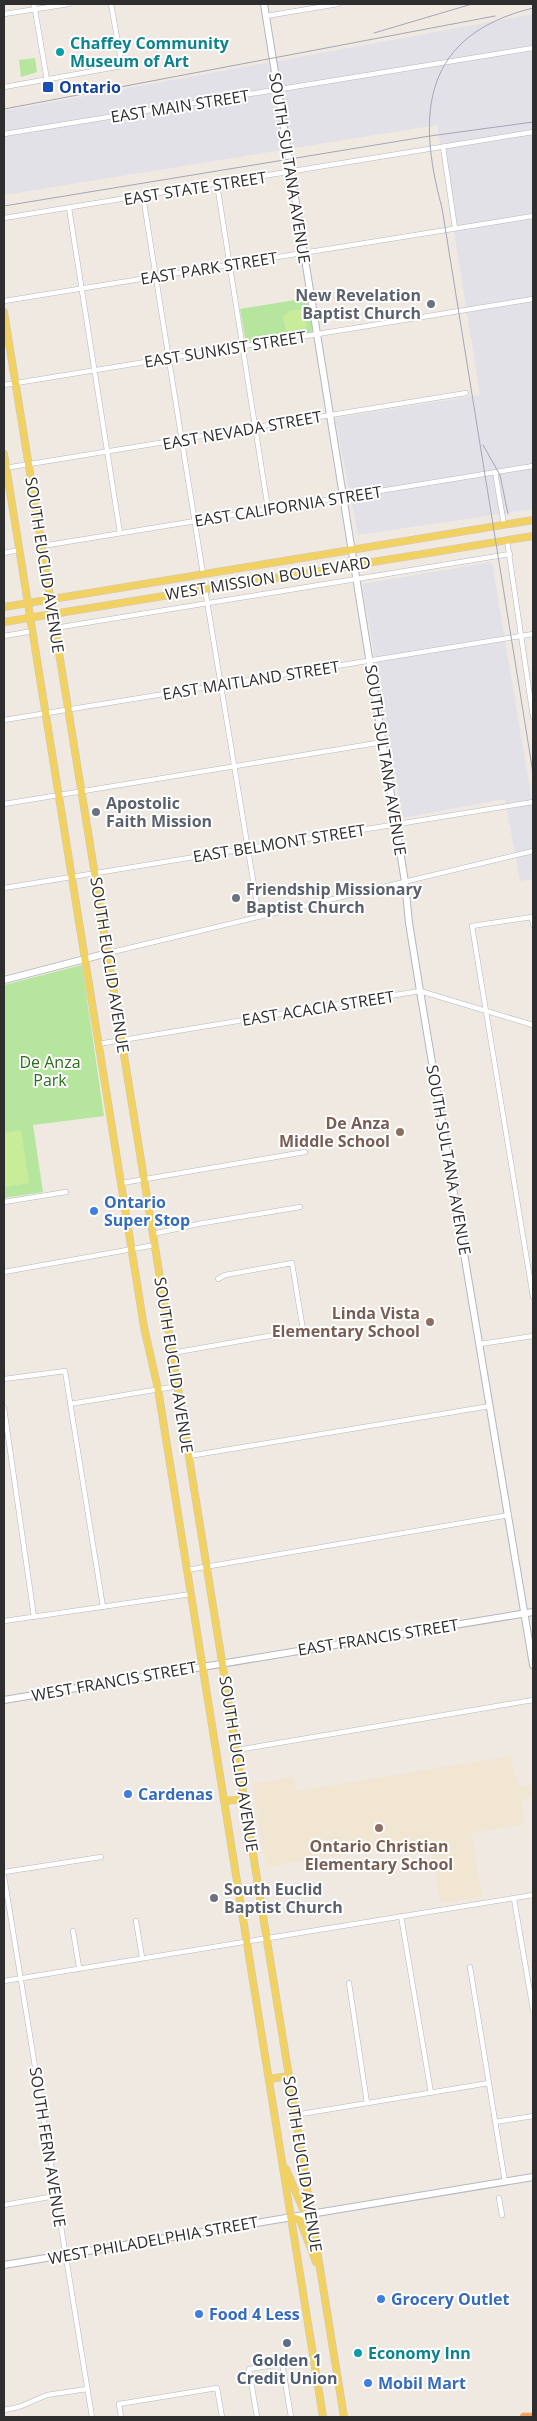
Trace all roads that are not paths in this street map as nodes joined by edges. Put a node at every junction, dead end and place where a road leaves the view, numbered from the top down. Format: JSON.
{"nodes":[{"id":1,"x":69,"y":4,"type":"edge"},
{"id":2,"x":111,"y":4,"type":"edge"},
{"id":3,"x":264,"y":4,"type":"edge"},
{"id":4,"x":338,"y":4,"type":"edge"},
{"id":5,"x":34,"y":6,"type":"edge"},
{"id":6,"x":4,"y":14,"type":"edge"},
{"id":7,"x":266,"y":16,"type":"junction"},
{"id":8,"x":533,"y":48,"type":"edge"},
{"id":9,"x":47,"y":80,"type":"junction"},
{"id":10,"x":4,"y":87,"type":"edge"},
{"id":11,"x":278,"y":90,"type":"junction"},
{"id":12,"x":533,"y":132,"type":"edge"},
{"id":13,"x":4,"y":134,"type":"edge"},
{"id":14,"x":443,"y":147,"type":"junction"},
{"id":15,"x":291,"y":171,"type":"junction"},
{"id":16,"x":217,"y":184,"type":"junction"},
{"id":17,"x":143,"y":196,"type":"junction"},
{"id":18,"x":69,"y":208,"type":"junction"},
{"id":19,"x":533,"y":216,"type":"edge"},
{"id":20,"x":4,"y":218,"type":"edge"},
{"id":21,"x":455,"y":228,"type":"junction"},
{"id":22,"x":304,"y":253,"type":"junction"},
{"id":23,"x":230,"y":265,"type":"junction"},
{"id":24,"x":155,"y":277,"type":"junction"},
{"id":25,"x":81,"y":290,"type":"junction"},
{"id":26,"x":533,"y":299,"type":"edge"},
{"id":27,"x":4,"y":301,"type":"edge"},
{"id":28,"x":4,"y":312,"type":"edge"},
{"id":29,"x":318,"y":334,"type":"junction"},
{"id":30,"x":243,"y":346,"type":"junction"},
{"id":31,"x":168,"y":357,"type":"junction"},
{"id":32,"x":93,"y":370,"type":"junction"},
{"id":33,"x":16,"y":382,"type":"junction"},
{"id":34,"x":4,"y":384,"type":"edge"},
{"id":35,"x":466,"y":393,"type":"dead end"},
{"id":36,"x":330,"y":415,"type":"junction"},
{"id":37,"x":256,"y":427,"type":"junction"},
{"id":38,"x":182,"y":441,"type":"junction"},
{"id":39,"x":107,"y":452,"type":"junction"},
{"id":40,"x":4,"y":454,"type":"edge"},
{"id":41,"x":29,"y":464,"type":"junction"},
{"id":42,"x":533,"y":466,"type":"edge"},
{"id":43,"x":5,"y":468,"type":"edge"},
{"id":44,"x":496,"y":472,"type":"junction"},
{"id":45,"x":343,"y":497,"type":"junction"},
{"id":46,"x":268,"y":509,"type":"junction"},
{"id":47,"x":533,"y":520,"type":"edge"},
{"id":48,"x":196,"y":522,"type":"junction"},
{"id":49,"x":504,"y":525,"type":"junction"},
{"id":50,"x":120,"y":533,"type":"junction"},
{"id":51,"x":533,"y":536,"type":"edge"},
{"id":52,"x":507,"y":540,"type":"junction"},
{"id":53,"x":42,"y":546,"type":"junction"},
{"id":54,"x":19,"y":550,"type":"junction"},
{"id":55,"x":352,"y":551,"type":"junction"},
{"id":56,"x":4,"y":553,"type":"edge"},
{"id":57,"x":510,"y":554,"type":"junction"},
{"id":58,"x":354,"y":564,"type":"junction"},
{"id":59,"x":203,"y":574,"type":"junction"},
{"id":60,"x":356,"y":579,"type":"junction"},
{"id":61,"x":205,"y":589,"type":"junction"},
{"id":62,"x":51,"y":600,"type":"junction"},
{"id":63,"x":28,"y":603,"type":"junction"},
{"id":64,"x":206,"y":603,"type":"junction"},
{"id":65,"x":4,"y":607,"type":"edge"},
{"id":66,"x":53,"y":614,"type":"junction"},
{"id":67,"x":30,"y":617,"type":"junction"},
{"id":68,"x":4,"y":622,"type":"edge"},
{"id":69,"x":55,"y":628,"type":"junction"},
{"id":70,"x":32,"y":631,"type":"junction"},
{"id":71,"x":533,"y":634,"type":"edge"},
{"id":72,"x":4,"y":636,"type":"edge"},
{"id":73,"x":521,"y":636,"type":"junction"},
{"id":74,"x":370,"y":661,"type":"junction"},
{"id":75,"x":220,"y":684,"type":"junction"},
{"id":76,"x":68,"y":710,"type":"junction"},
{"id":77,"x":46,"y":714,"type":"junction"},
{"id":78,"x":533,"y":718,"type":"edge"},
{"id":79,"x":4,"y":720,"type":"edge"},
{"id":80,"x":383,"y":742,"type":"junction"},
{"id":81,"x":234,"y":766,"type":"junction"},
{"id":82,"x":82,"y":792,"type":"junction"},
{"id":83,"x":59,"y":795,"type":"junction"},
{"id":84,"x":533,"y":802,"type":"edge"},
{"id":85,"x":4,"y":804,"type":"edge"},
{"id":86,"x":396,"y":824,"type":"junction"},
{"id":87,"x":246,"y":848,"type":"junction"},
{"id":88,"x":533,"y":851,"type":"edge"},
{"id":89,"x":95,"y":873,"type":"junction"},
{"id":90,"x":72,"y":877,"type":"junction"},
{"id":91,"x":406,"y":882,"type":"junction"},
{"id":92,"x":4,"y":888,"type":"edge"},
{"id":93,"x":258,"y":916,"type":"junction"},
{"id":94,"x":533,"y":925,"type":"edge"},
{"id":95,"x":108,"y":953,"type":"junction"},
{"id":96,"x":85,"y":960,"type":"junction"},
{"id":97,"x":4,"y":980,"type":"edge"},
{"id":98,"x":420,"y":991,"type":"junction"},
{"id":99,"x":486,"y":1011,"type":"junction"},
{"id":100,"x":533,"y":1025,"type":"edge"},
{"id":101,"x":122,"y":1041,"type":"junction"},
{"id":102,"x":98,"y":1044,"type":"junction"},
{"id":103,"x":305,"y":1152,"type":"dead end"},
{"id":104,"x":144,"y":1179,"type":"junction"},
{"id":105,"x":122,"y":1183,"type":"junction"},
{"id":106,"x":66,"y":1192,"type":"dead end"},
{"id":107,"x":4,"y":1202,"type":"edge"},
{"id":108,"x":300,"y":1207,"type":"dead end"},
{"id":109,"x":153,"y":1234,"type":"junction"},
{"id":110,"x":155,"y":1245,"type":"junction"},
{"id":111,"x":132,"y":1249,"type":"junction"},
{"id":112,"x":4,"y":1272,"type":"edge"},
{"id":113,"x":218,"y":1280,"type":"dead end"},
{"id":114,"x":533,"y":1297,"type":"edge"},
{"id":115,"x":533,"y":1336,"type":"edge"},
{"id":116,"x":480,"y":1344,"type":"junction"},
{"id":117,"x":172,"y":1352,"type":"junction"},
{"id":118,"x":4,"y":1379,"type":"edge"},
{"id":119,"x":178,"y":1386,"type":"junction"},
{"id":120,"x":158,"y":1389,"type":"junction"},
{"id":121,"x":70,"y":1404,"type":"junction"},
{"id":122,"x":490,"y":1406,"type":"junction"},
{"id":123,"x":4,"y":1408,"type":"edge"},
{"id":124,"x":189,"y":1456,"type":"junction"},
{"id":125,"x":509,"y":1515,"type":"junction"},
{"id":126,"x":207,"y":1567,"type":"junction"},
{"id":127,"x":187,"y":1570,"type":"junction"},
{"id":128,"x":192,"y":1594,"type":"junction"},
{"id":129,"x":103,"y":1607,"type":"junction"},
{"id":130,"x":533,"y":1612,"type":"edge"},
{"id":131,"x":525,"y":1613,"type":"junction"},
{"id":132,"x":34,"y":1616,"type":"junction"},
{"id":133,"x":4,"y":1621,"type":"edge"},
{"id":134,"x":224,"y":1663,"type":"junction"},
{"id":135,"x":533,"y":1665,"type":"edge"},
{"id":136,"x":203,"y":1666,"type":"junction"},
{"id":137,"x":4,"y":1700,"type":"edge"},
{"id":138,"x":533,"y":1700,"type":"edge"},
{"id":139,"x":237,"y":1750,"type":"junction"},
{"id":140,"x":244,"y":1799,"type":"junction"},
{"id":141,"x":225,"y":1801,"type":"junction"},
{"id":142,"x":101,"y":1857,"type":"dead end"},
{"id":143,"x":4,"y":1872,"type":"edge"},
{"id":144,"x":4,"y":1876,"type":"edge"},
{"id":145,"x":533,"y":1895,"type":"edge"},
{"id":146,"x":514,"y":1899,"type":"junction"},
{"id":147,"x":401,"y":1916,"type":"junction"},
{"id":148,"x":136,"y":1921,"type":"dead end"},
{"id":149,"x":73,"y":1931,"type":"dead end"},
{"id":150,"x":266,"y":1939,"type":"junction"},
{"id":151,"x":247,"y":1942,"type":"junction"},
{"id":152,"x":142,"y":1957,"type":"junction"},
{"id":153,"x":80,"y":1967,"type":"junction"},
{"id":154,"x":470,"y":1967,"type":"dead end"},
{"id":155,"x":21,"y":1978,"type":"junction"},
{"id":156,"x":4,"y":1981,"type":"edge"},
{"id":157,"x":348,"y":1983,"type":"dead end"},
{"id":158,"x":533,"y":2010,"type":"edge"},
{"id":159,"x":288,"y":2076,"type":"junction"},
{"id":160,"x":269,"y":2079,"type":"junction"},
{"id":161,"x":488,"y":2083,"type":"junction"},
{"id":162,"x":431,"y":2093,"type":"junction"},
{"id":163,"x":367,"y":2103,"type":"junction"},
{"id":164,"x":295,"y":2115,"type":"junction"},
{"id":165,"x":533,"y":2116,"type":"edge"},
{"id":166,"x":495,"y":2122,"type":"junction"},
{"id":167,"x":279,"y":2143,"type":"junction"},
{"id":168,"x":533,"y":2177,"type":"edge"},
{"id":169,"x":505,"y":2182,"type":"junction"},
{"id":170,"x":55,"y":2196,"type":"junction"},
{"id":171,"x":499,"y":2198,"type":"dead end"},
{"id":172,"x":4,"y":2205,"type":"edge"},
{"id":173,"x":311,"y":2213,"type":"junction"},
{"id":174,"x":502,"y":2215,"type":"dead end"},
{"id":175,"x":291,"y":2217,"type":"junction"},
{"id":176,"x":65,"y":2255,"type":"junction"},
{"id":177,"x":4,"y":2265,"type":"edge"},
{"id":178,"x":321,"y":2276,"type":"junction"},
{"id":179,"x":313,"y":2359,"type":"junction"},
{"id":180,"x":282,"y":2363,"type":"junction"},
{"id":181,"x":87,"y":2389,"type":"junction"},
{"id":182,"x":4,"y":2410,"type":"edge"},
{"id":183,"x":533,"y":2416,"type":"edge"},
{"id":184,"x":92,"y":2417,"type":"edge"},
{"id":185,"x":121,"y":2417,"type":"edge"},
{"id":186,"x":222,"y":2417,"type":"edge"},
{"id":187,"x":257,"y":2417,"type":"edge"},
{"id":188,"x":291,"y":2417,"type":"edge"},
{"id":189,"x":323,"y":2417,"type":"edge"},
{"id":190,"x":344,"y":2417,"type":"edge"},
{"id":191,"x":524,"y":2417,"type":"edge"}],
"edges":[{"from":1,"to":5,"type":"street"},
{"from":2,"to":9,"type":"street"},
{"from":3,"to":7,"type":"street","name":"SOUTH SULTANA AVENUE"},
{"from":4,"to":7,"type":"street"},
{"from":5,"to":6,"type":"street"},
{"from":5,"to":9,"type":"street"},
{"from":7,"to":11,"type":"street","name":"SOUTH SULTANA AVENUE"},
{"from":8,"to":11,"type":"street","name":"EAST MAIN STREET"},
{"from":9,"to":10,"type":"street"},
{"from":11,"to":13,"type":"street","name":"EAST MAIN STREET"},
{"from":11,"to":15,"type":"street","name":"SOUTH SULTANA AVENUE"},
{"from":12,"to":14,"type":"street","name":"EAST STATE STREET"},
{"from":14,"to":15,"type":"street","name":"EAST STATE STREET"},
{"from":14,"to":21,"type":"street"},
{"from":15,"to":16,"type":"street","name":"EAST STATE STREET"},
{"from":15,"to":22,"type":"street","name":"SOUTH SULTANA AVENUE"},
{"from":16,"to":17,"type":"street","name":"EAST STATE STREET"},
{"from":16,"to":23,"type":"street"},
{"from":17,"to":18,"type":"street","name":"EAST STATE STREET"},
{"from":17,"to":24,"type":"street"},
{"from":18,"to":20,"type":"street","name":"EAST STATE STREET"},
{"from":18,"to":25,"type":"street"},
{"from":19,"to":21,"type":"street","name":"EAST PARK STREET"},
{"from":21,"to":22,"type":"street","name":"EAST PARK STREET"},
{"from":22,"to":23,"type":"street","name":"EAST PARK STREET"},
{"from":22,"to":29,"type":"street","name":"SOUTH SULTANA AVENUE"},
{"from":23,"to":24,"type":"street","name":"EAST PARK STREET"},
{"from":23,"to":30,"type":"street"},
{"from":24,"to":25,"type":"street","name":"EAST PARK STREET"},
{"from":24,"to":31,"type":"street"},
{"from":25,"to":27,"type":"street","name":"EAST PARK STREET"},
{"from":25,"to":32,"type":"street"},
{"from":26,"to":29,"type":"street","name":"EAST SUNKIST STREET"},
{"from":28,"to":33,"type":"main road","name":"SOUTH EUCLID AVENUE"},
{"from":29,"to":30,"type":"street","name":"EAST SUNKIST STREET"},
{"from":29,"to":36,"type":"street","name":"SOUTH SULTANA AVENUE"},
{"from":30,"to":31,"type":"street","name":"EAST SUNKIST STREET"},
{"from":30,"to":37,"type":"street"},
{"from":31,"to":32,"type":"street","name":"EAST SUNKIST STREET"},
{"from":31,"to":38,"type":"street"},
{"from":32,"to":33,"type":"street","name":"EAST SUNKIST STREET"},
{"from":32,"to":39,"type":"street"},
{"from":33,"to":34,"type":"street","name":"EAST SUNKIST STREET"},
{"from":33,"to":41,"type":"main road","name":"SOUTH EUCLID AVENUE"},
{"from":35,"to":36,"type":"street","name":"EAST NEVADA STREET"},
{"from":36,"to":37,"type":"street","name":"EAST NEVADA STREET"},
{"from":36,"to":45,"type":"street","name":"SOUTH SULTANA AVENUE"},
{"from":37,"to":38,"type":"street","name":"EAST NEVADA STREET"},
{"from":37,"to":46,"type":"street"},
{"from":38,"to":39,"type":"street","name":"EAST NEVADA STREET"},
{"from":38,"to":48,"type":"street"},
{"from":39,"to":41,"type":"street","name":"EAST NEVADA STREET"},
{"from":39,"to":50,"type":"street"},
{"from":40,"to":43,"type":"main road","name":"SOUTH EUCLID AVENUE"},
{"from":41,"to":43,"type":"street","name":"EAST NEVADA STREET"},
{"from":41,"to":53,"type":"main road","name":"SOUTH EUCLID AVENUE"},
{"from":42,"to":44,"type":"street","name":"EAST CALIFORNIA STREET"},
{"from":43,"to":54,"type":"main road","name":"SOUTH EUCLID AVENUE"},
{"from":44,"to":45,"type":"street","name":"EAST CALIFORNIA STREET"},
{"from":44,"to":49,"type":"street"},
{"from":45,"to":46,"type":"street","name":"EAST CALIFORNIA STREET"},
{"from":45,"to":55,"type":"street","name":"SOUTH SULTANA AVENUE"},
{"from":46,"to":48,"type":"street","name":"EAST CALIFORNIA STREET"},
{"from":47,"to":49,"type":"main road"},
{"from":48,"to":50,"type":"street","name":"EAST CALIFORNIA STREET"},
{"from":48,"to":59,"type":"street"},
{"from":49,"to":55,"type":"main road"},
{"from":50,"to":53,"type":"street","name":"EAST CALIFORNIA STREET"},
{"from":51,"to":52,"type":"main road","name":"WEST MISSION BOULEVARD"},
{"from":52,"to":57,"type":"street"},
{"from":52,"to":58,"type":"main road","name":"WEST MISSION BOULEVARD"},
{"from":53,"to":62,"type":"main road","name":"SOUTH EUCLID AVENUE"},
{"from":54,"to":56,"type":"street"},
{"from":54,"to":63,"type":"main road","name":"SOUTH EUCLID AVENUE"},
{"from":55,"to":58,"type":"street","name":"SOUTH SULTANA AVENUE"},
{"from":55,"to":59,"type":"main road"},
{"from":57,"to":60,"type":"street"},
{"from":57,"to":73,"type":"street"},
{"from":58,"to":60,"type":"street","name":"SOUTH SULTANA AVENUE"},
{"from":58,"to":61,"type":"main road","name":"WEST MISSION BOULEVARD"},
{"from":59,"to":62,"type":"main road"},
{"from":60,"to":64,"type":"street"},
{"from":60,"to":74,"type":"street","name":"SOUTH SULTANA AVENUE"},
{"from":61,"to":64,"type":"street"},
{"from":61,"to":66,"type":"main road","name":"WEST MISSION BOULEVARD"},
{"from":62,"to":63,"type":"main road"},
{"from":62,"to":66,"type":"main road","name":"SOUTH EUCLID AVENUE"},
{"from":63,"to":65,"type":"main road"},
{"from":63,"to":67,"type":"main road","name":"SOUTH EUCLID AVENUE"},
{"from":64,"to":69,"type":"street"},
{"from":64,"to":75,"type":"street"},
{"from":66,"to":67,"type":"main road","name":"WEST MISSION BOULEVARD"},
{"from":66,"to":69,"type":"main road","name":"SOUTH EUCLID AVENUE"},
{"from":67,"to":68,"type":"main road","name":"WEST MISSION BOULEVARD"},
{"from":67,"to":70,"type":"main road","name":"SOUTH EUCLID AVENUE"},
{"from":69,"to":76,"type":"main road","name":"SOUTH EUCLID AVENUE"},
{"from":70,"to":72,"type":"street"},
{"from":70,"to":77,"type":"main road","name":"SOUTH EUCLID AVENUE"},
{"from":71,"to":73,"type":"street","name":"EAST MAITLAND STREET"},
{"from":73,"to":74,"type":"street","name":"EAST MAITLAND STREET"},
{"from":73,"to":78,"type":"street"},
{"from":74,"to":75,"type":"street","name":"EAST MAITLAND STREET"},
{"from":74,"to":80,"type":"street","name":"SOUTH SULTANA AVENUE"},
{"from":75,"to":76,"type":"street","name":"EAST MAITLAND STREET"},
{"from":75,"to":81,"type":"street"},
{"from":76,"to":77,"type":"street","name":"EAST MAITLAND STREET"},
{"from":76,"to":82,"type":"main road","name":"SOUTH EUCLID AVENUE"},
{"from":77,"to":79,"type":"street","name":"EAST MAITLAND STREET"},
{"from":77,"to":83,"type":"main road","name":"SOUTH EUCLID AVENUE"},
{"from":80,"to":81,"type":"street"},
{"from":80,"to":86,"type":"street","name":"SOUTH SULTANA AVENUE"},
{"from":81,"to":82,"type":"street"},
{"from":81,"to":87,"type":"street"},
{"from":82,"to":83,"type":"street"},
{"from":82,"to":89,"type":"main road","name":"SOUTH EUCLID AVENUE"},
{"from":83,"to":85,"type":"street"},
{"from":83,"to":90,"type":"main road","name":"SOUTH EUCLID AVENUE"},
{"from":84,"to":86,"type":"street","name":"EAST BELMONT STREET"},
{"from":86,"to":87,"type":"street","name":"EAST BELMONT STREET"},
{"from":86,"to":91,"type":"street","name":"SOUTH SULTANA AVENUE"},
{"from":87,"to":89,"type":"street","name":"EAST BELMONT STREET"},
{"from":87,"to":93,"type":"street"},
{"from":88,"to":91,"type":"street"},
{"from":89,"to":90,"type":"street","name":"EAST BELMONT STREET"},
{"from":89,"to":95,"type":"main road","name":"SOUTH EUCLID AVENUE"},
{"from":90,"to":92,"type":"street","name":"EAST BELMONT STREET"},
{"from":90,"to":96,"type":"main road","name":"SOUTH EUCLID AVENUE"},
{"from":91,"to":93,"type":"street"},
{"from":91,"to":98,"type":"street","name":"SOUTH SULTANA AVENUE"},
{"from":93,"to":95,"type":"street"},
{"from":94,"to":99,"type":"street"},
{"from":95,"to":96,"type":"street"},
{"from":95,"to":101,"type":"main road","name":"SOUTH EUCLID AVENUE"},
{"from":96,"to":97,"type":"street"},
{"from":96,"to":102,"type":"main road","name":"SOUTH EUCLID AVENUE"},
{"from":98,"to":99,"type":"street","name":"EAST ACACIA STREET"},
{"from":98,"to":101,"type":"street","name":"EAST ACACIA STREET"},
{"from":98,"to":116,"type":"street","name":"SOUTH SULTANA AVENUE"},
{"from":99,"to":100,"type":"street","name":"EAST ACACIA STREET"},
{"from":99,"to":114,"type":"street"},
{"from":101,"to":102,"type":"street","name":"EAST ACACIA STREET"},
{"from":101,"to":104,"type":"main road","name":"SOUTH EUCLID AVENUE"},
{"from":102,"to":105,"type":"main road","name":"SOUTH EUCLID AVENUE"},
{"from":103,"to":104,"type":"street"},
{"from":104,"to":105,"type":"street"},
{"from":104,"to":109,"type":"main road","name":"SOUTH EUCLID AVENUE"},
{"from":105,"to":111,"type":"main road","name":"SOUTH EUCLID AVENUE"},
{"from":106,"to":107,"type":"street"},
{"from":108,"to":109,"type":"street"},
{"from":109,"to":110,"type":"main road","name":"SOUTH EUCLID AVENUE"},
{"from":110,"to":111,"type":"street"},
{"from":110,"to":117,"type":"main road","name":"SOUTH EUCLID AVENUE"},
{"from":111,"to":112,"type":"street"},
{"from":111,"to":120,"type":"main road","name":"SOUTH EUCLID AVENUE"},
{"from":113,"to":117,"type":"street"},
{"from":115,"to":116,"type":"street"},
{"from":116,"to":122,"type":"street","name":"SOUTH SULTANA AVENUE"},
{"from":117,"to":119,"type":"main road","name":"SOUTH EUCLID AVENUE"},
{"from":118,"to":121,"type":"street"},
{"from":119,"to":120,"type":"street"},
{"from":119,"to":124,"type":"main road","name":"SOUTH EUCLID AVENUE"},
{"from":120,"to":121,"type":"street"},
{"from":120,"to":127,"type":"main road","name":"SOUTH EUCLID AVENUE"},
{"from":121,"to":129,"type":"street"},
{"from":122,"to":124,"type":"street"},
{"from":122,"to":125,"type":"street","name":"SOUTH SULTANA AVENUE"},
{"from":123,"to":132,"type":"street"},
{"from":124,"to":126,"type":"main road","name":"SOUTH EUCLID AVENUE"},
{"from":125,"to":126,"type":"street"},
{"from":125,"to":131,"type":"street","name":"SOUTH SULTANA AVENUE"},
{"from":126,"to":127,"type":"street"},
{"from":126,"to":134,"type":"main road","name":"SOUTH EUCLID AVENUE"},
{"from":127,"to":128,"type":"main road","name":"SOUTH EUCLID AVENUE"},
{"from":128,"to":129,"type":"street"},
{"from":128,"to":136,"type":"main road","name":"SOUTH EUCLID AVENUE"},
{"from":129,"to":132,"type":"street"},
{"from":130,"to":131,"type":"street","name":"EAST FRANCIS STREET"},
{"from":131,"to":134,"type":"street","name":"EAST FRANCIS STREET"},
{"from":131,"to":135,"type":"street","name":"SOUTH SULTANA AVENUE"},
{"from":132,"to":133,"type":"street"},
{"from":134,"to":136,"type":"street","name":"WEST FRANCIS STREET"},
{"from":134,"to":139,"type":"main road","name":"SOUTH EUCLID AVENUE"},
{"from":136,"to":137,"type":"street","name":"WEST FRANCIS STREET"},
{"from":136,"to":141,"type":"main road","name":"SOUTH EUCLID AVENUE"},
{"from":138,"to":139,"type":"street"},
{"from":139,"to":140,"type":"main road","name":"SOUTH EUCLID AVENUE"},
{"from":140,"to":141,"type":"main road"},
{"from":140,"to":150,"type":"main road","name":"SOUTH EUCLID AVENUE"},
{"from":141,"to":151,"type":"main road","name":"SOUTH EUCLID AVENUE"},
{"from":142,"to":143,"type":"street"},
{"from":144,"to":155,"type":"street","name":"SOUTH FERN AVENUE"},
{"from":145,"to":146,"type":"street"},
{"from":146,"to":147,"type":"street"},
{"from":146,"to":158,"type":"street"},
{"from":147,"to":150,"type":"street"},
{"from":147,"to":162,"type":"street"},
{"from":148,"to":152,"type":"street"},
{"from":149,"to":153,"type":"street"},
{"from":150,"to":151,"type":"street"},
{"from":150,"to":159,"type":"main road","name":"SOUTH EUCLID AVENUE"},
{"from":151,"to":152,"type":"street"},
{"from":151,"to":160,"type":"main road","name":"SOUTH EUCLID AVENUE"},
{"from":152,"to":153,"type":"street"},
{"from":153,"to":155,"type":"street"},
{"from":154,"to":161,"type":"street"},
{"from":155,"to":156,"type":"street"},
{"from":155,"to":170,"type":"street","name":"SOUTH FERN AVENUE"},
{"from":157,"to":163,"type":"street"},
{"from":159,"to":160,"type":"main road"},
{"from":159,"to":164,"type":"main road","name":"SOUTH EUCLID AVENUE"},
{"from":160,"to":167,"type":"main road","name":"SOUTH EUCLID AVENUE"},
{"from":161,"to":162,"type":"street"},
{"from":161,"to":166,"type":"street"},
{"from":162,"to":163,"type":"street"},
{"from":163,"to":164,"type":"street"},
{"from":164,"to":173,"type":"main road","name":"SOUTH EUCLID AVENUE"},
{"from":165,"to":166,"type":"street"},
{"from":166,"to":169,"type":"street"},
{"from":167,"to":173,"type":"main road"},
{"from":167,"to":175,"type":"main road","name":"SOUTH EUCLID AVENUE"},
{"from":168,"to":169,"type":"street","name":"WEST PHILADELPHIA STREET"},
{"from":169,"to":173,"type":"street","name":"WEST PHILADELPHIA STREET"},
{"from":170,"to":172,"type":"street"},
{"from":170,"to":176,"type":"street","name":"SOUTH FERN AVENUE"},
{"from":171,"to":174,"type":"street"},
{"from":173,"to":175,"type":"street","name":"WEST PHILADELPHIA STREET"},
{"from":173,"to":178,"type":"main road","name":"SOUTH EUCLID AVENUE"},
{"from":175,"to":176,"type":"street","name":"WEST PHILADELPHIA STREET"},
{"from":175,"to":178,"type":"main road"},
{"from":175,"to":179,"type":"main road","name":"SOUTH EUCLID AVENUE"},
{"from":176,"to":177,"type":"street","name":"WEST PHILADELPHIA STREET"},
{"from":176,"to":181,"type":"street","name":"SOUTH FERN AVENUE"},
{"from":178,"to":190,"type":"main road","name":"SOUTH EUCLID AVENUE"},
{"from":179,"to":180,"type":"street"},
{"from":179,"to":189,"type":"main road","name":"SOUTH EUCLID AVENUE"},
{"from":180,"to":187,"type":"street"},
{"from":180,"to":188,"type":"street"},
{"from":181,"to":182,"type":"street"},
{"from":181,"to":184,"type":"street","name":"SOUTH FERN AVENUE"},
{"from":183,"to":191,"type":"highway"},
{"from":185,"to":186,"type":"street"}]}
